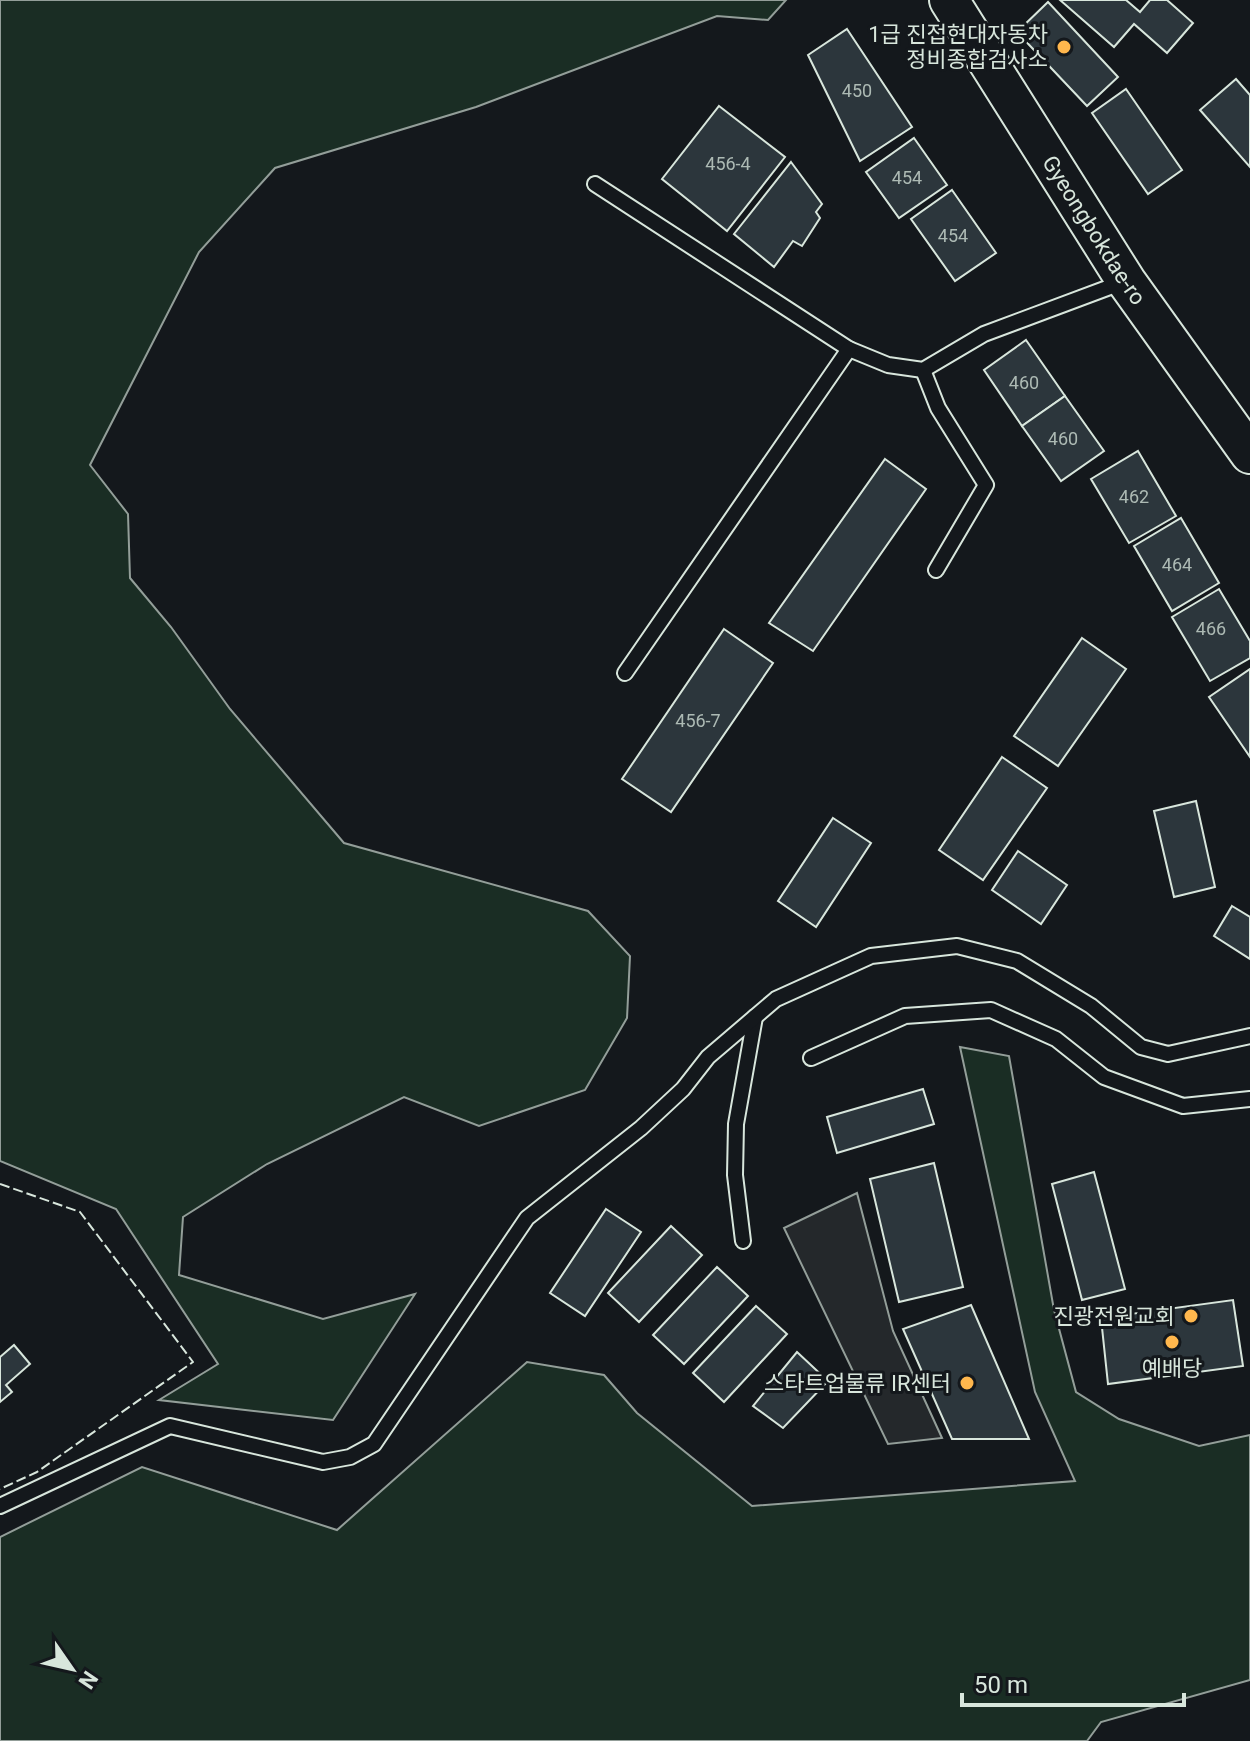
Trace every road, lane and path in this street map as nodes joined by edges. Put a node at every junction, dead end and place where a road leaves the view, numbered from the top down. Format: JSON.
{"nodes":[{"id":1,"x":949,"y":0,"type":"edge"},
{"id":2,"x":595,"y":184,"type":"dead end"},
{"id":3,"x":1126,"y":281,"type":"junction"},
{"id":4,"x":849,"y":349,"type":"junction"},
{"id":5,"x":923,"y":370,"type":"junction"},
{"id":6,"x":1250,"y":454,"type":"edge"},
{"id":7,"x":936,"y":570,"type":"dead end"},
{"id":8,"x":625,"y":673,"type":"dead end"},
{"id":9,"x":755,"y":1017,"type":"junction"},
{"id":10,"x":1250,"y":1036,"type":"edge"},
{"id":11,"x":811,"y":1058,"type":"dead end"},
{"id":12,"x":1250,"y":1099,"type":"edge"},
{"id":13,"x":743,"y":1241,"type":"dead end"},
{"id":14,"x":0,"y":1506,"type":"edge"}],
"edges":[{"from":1,"to":3,"type":"street","name":"Gyeongbokdae-ro"},
{"from":2,"to":4,"type":"lane"},
{"from":3,"to":5,"type":"lane"},
{"from":3,"to":6,"type":"street","name":"Gyeongbokdae-ro"},
{"from":4,"to":5,"type":"lane"},
{"from":4,"to":8,"type":"lane"},
{"from":5,"to":7,"type":"lane"},
{"from":9,"to":10,"type":"lane"},
{"from":9,"to":13,"type":"lane"},
{"from":9,"to":14,"type":"lane"},
{"from":11,"to":12,"type":"lane"}]}
